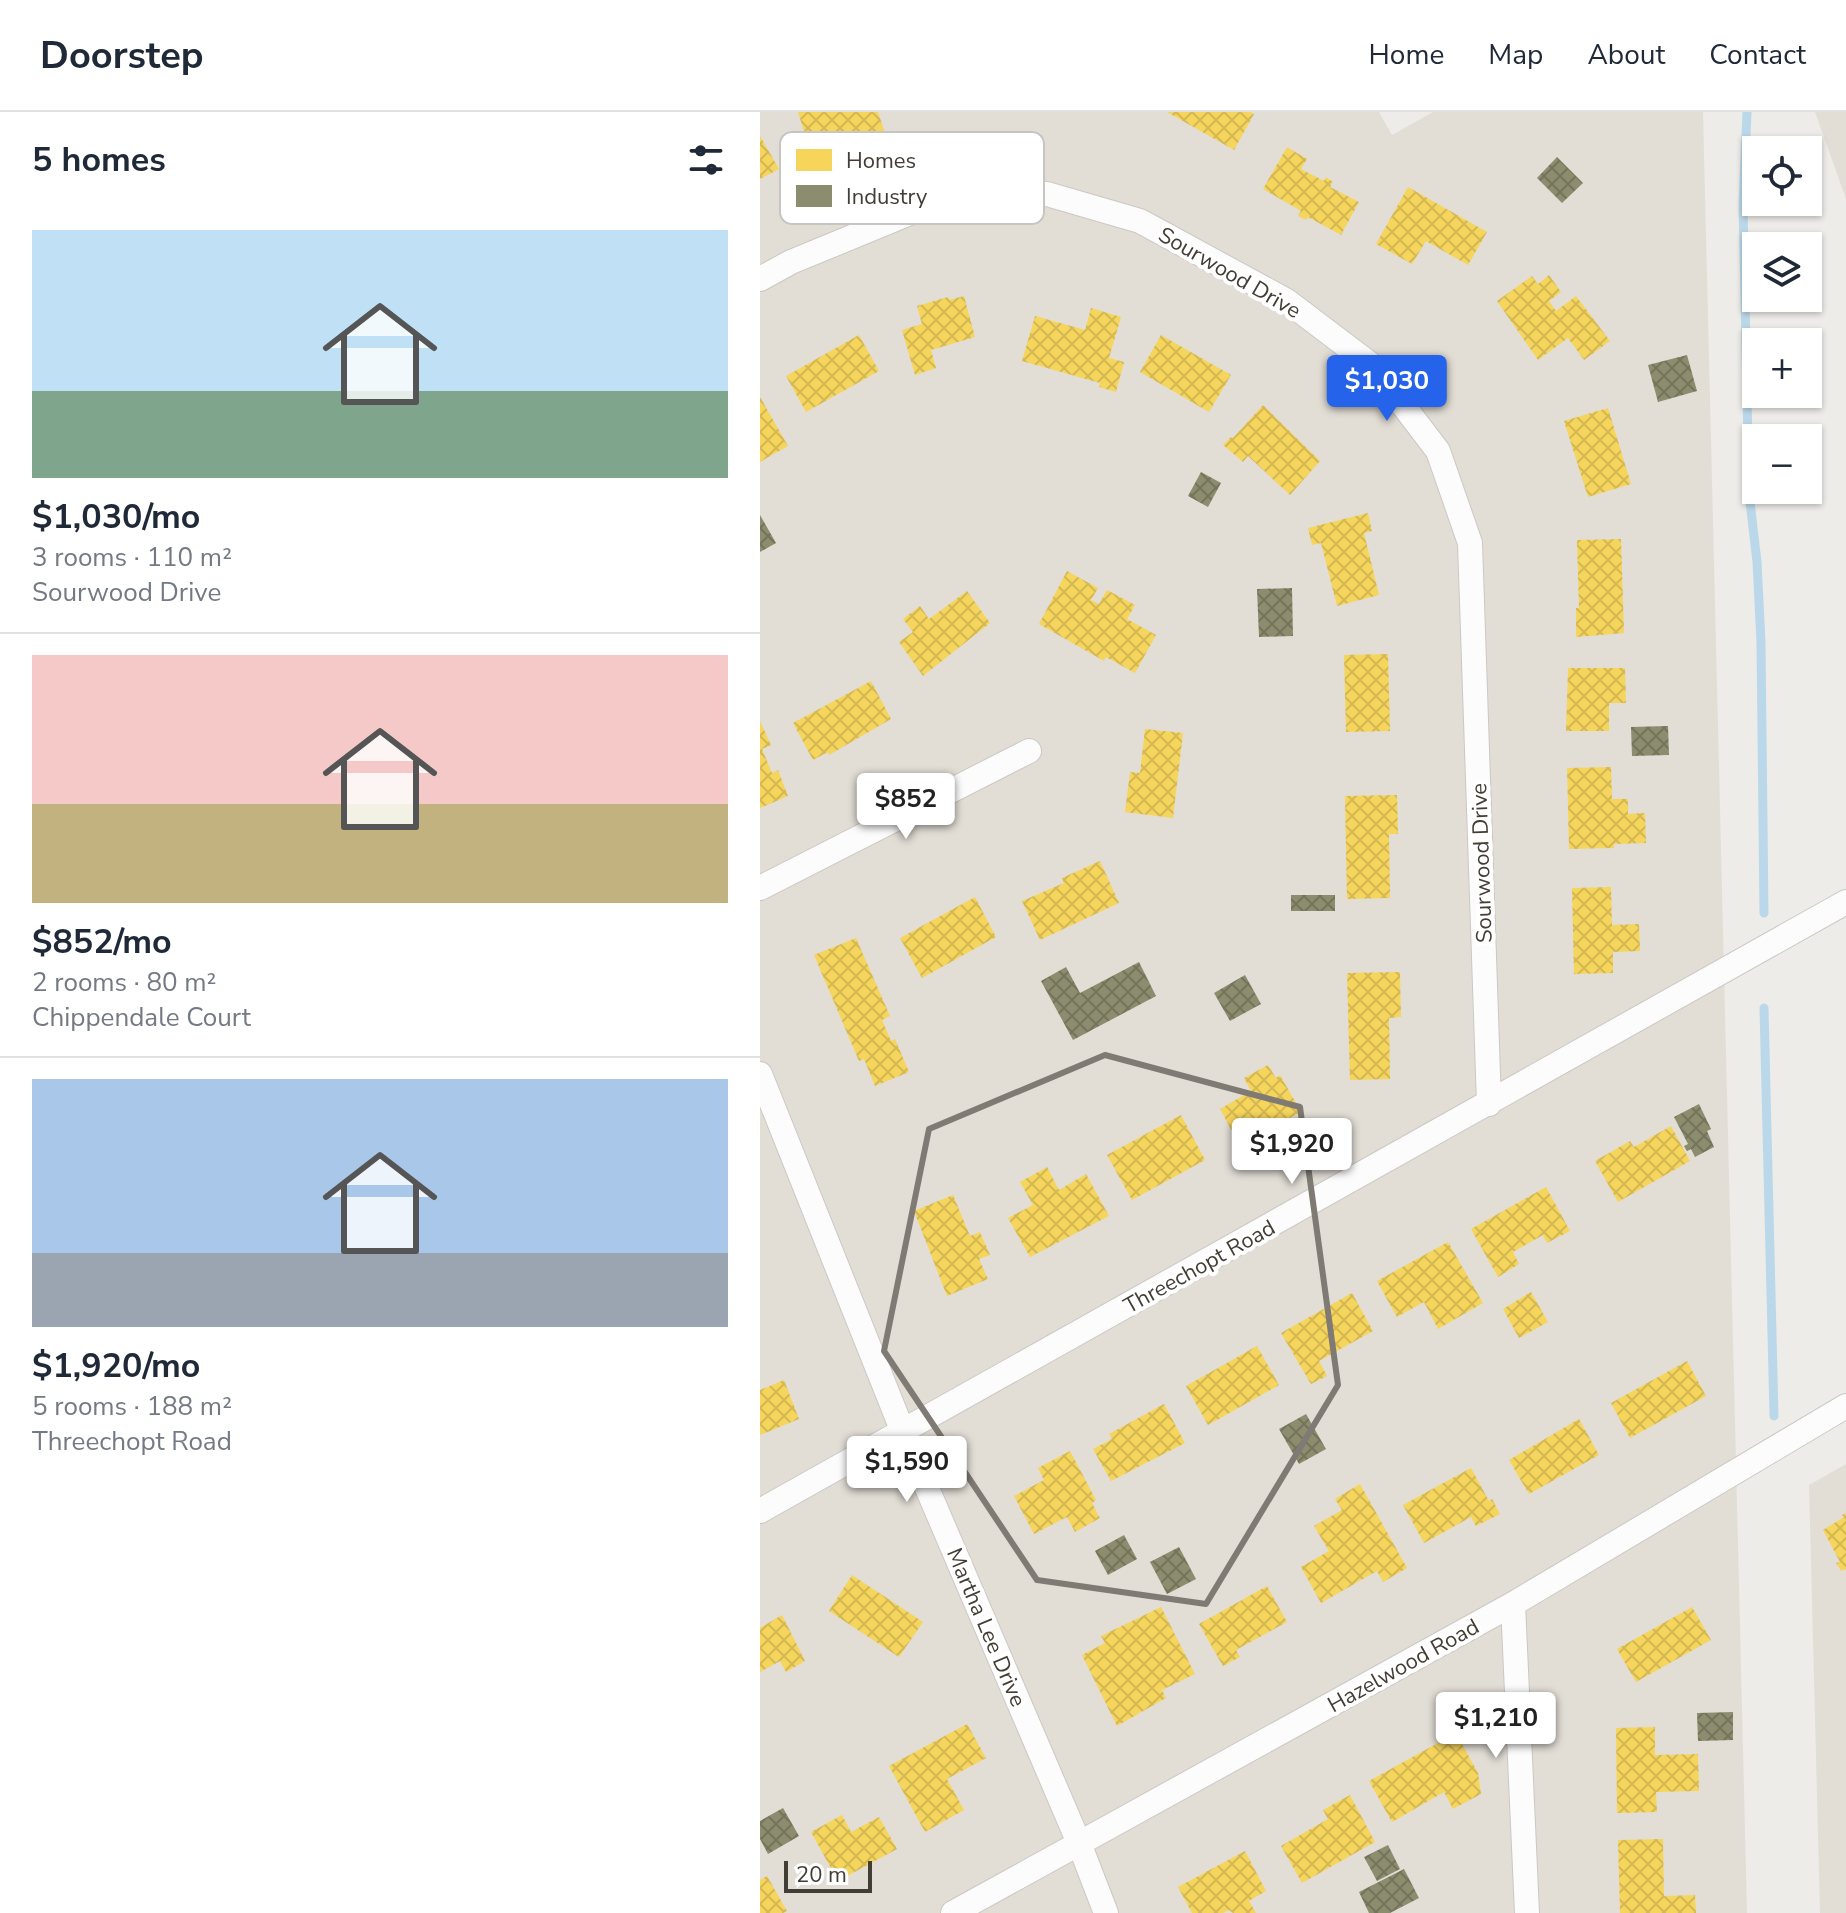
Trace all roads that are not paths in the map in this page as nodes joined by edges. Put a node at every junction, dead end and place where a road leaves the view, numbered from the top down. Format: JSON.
{"nodes":[{"id":1,"x":1044,"y":194,"type":"edge"},
{"id":2,"x":883,"y":224,"type":"edge"},
{"id":3,"x":760,"y":279,"type":"edge"},
{"id":4,"x":1029,"y":751,"type":"dead end"},
{"id":5,"x":760,"y":888,"type":"edge"},
{"id":6,"x":1846,"y":902,"type":"edge"},
{"id":7,"x":760,"y":1074,"type":"edge"},
{"id":8,"x":1489,"y":1104,"type":"junction"},
{"id":9,"x":1846,"y":1406,"type":"edge"},
{"id":10,"x":903,"y":1432,"type":"junction"},
{"id":11,"x":760,"y":1511,"type":"edge"},
{"id":12,"x":1513,"y":1604,"type":"junction"},
{"id":13,"x":1079,"y":1843,"type":"junction"},
{"id":14,"x":953,"y":1913,"type":"edge"},
{"id":15,"x":1106,"y":1913,"type":"edge"},
{"id":16,"x":1527,"y":1913,"type":"edge"}],
"edges":[{"from":1,"to":8,"type":"street","name":"Sourwood Drive"},
{"from":2,"to":3,"type":"street","name":"Sourwood Drive"},
{"from":4,"to":5,"type":"street"},
{"from":6,"to":8,"type":"street","name":"Threechopt Road"},
{"from":7,"to":10,"type":"street","name":"Martha Lee Drive"},
{"from":8,"to":10,"type":"street","name":"Threechopt Road"},
{"from":9,"to":12,"type":"street","name":"Hazelwood Road"},
{"from":10,"to":11,"type":"street","name":"Threechopt Road"},
{"from":10,"to":13,"type":"street","name":"Martha Lee Drive"},
{"from":12,"to":13,"type":"street","name":"Hazelwood Road"},
{"from":12,"to":16,"type":"street"},
{"from":13,"to":14,"type":"street","name":"Hazelwood Road"},
{"from":13,"to":15,"type":"street","name":"Martha Lee Drive"}]}
